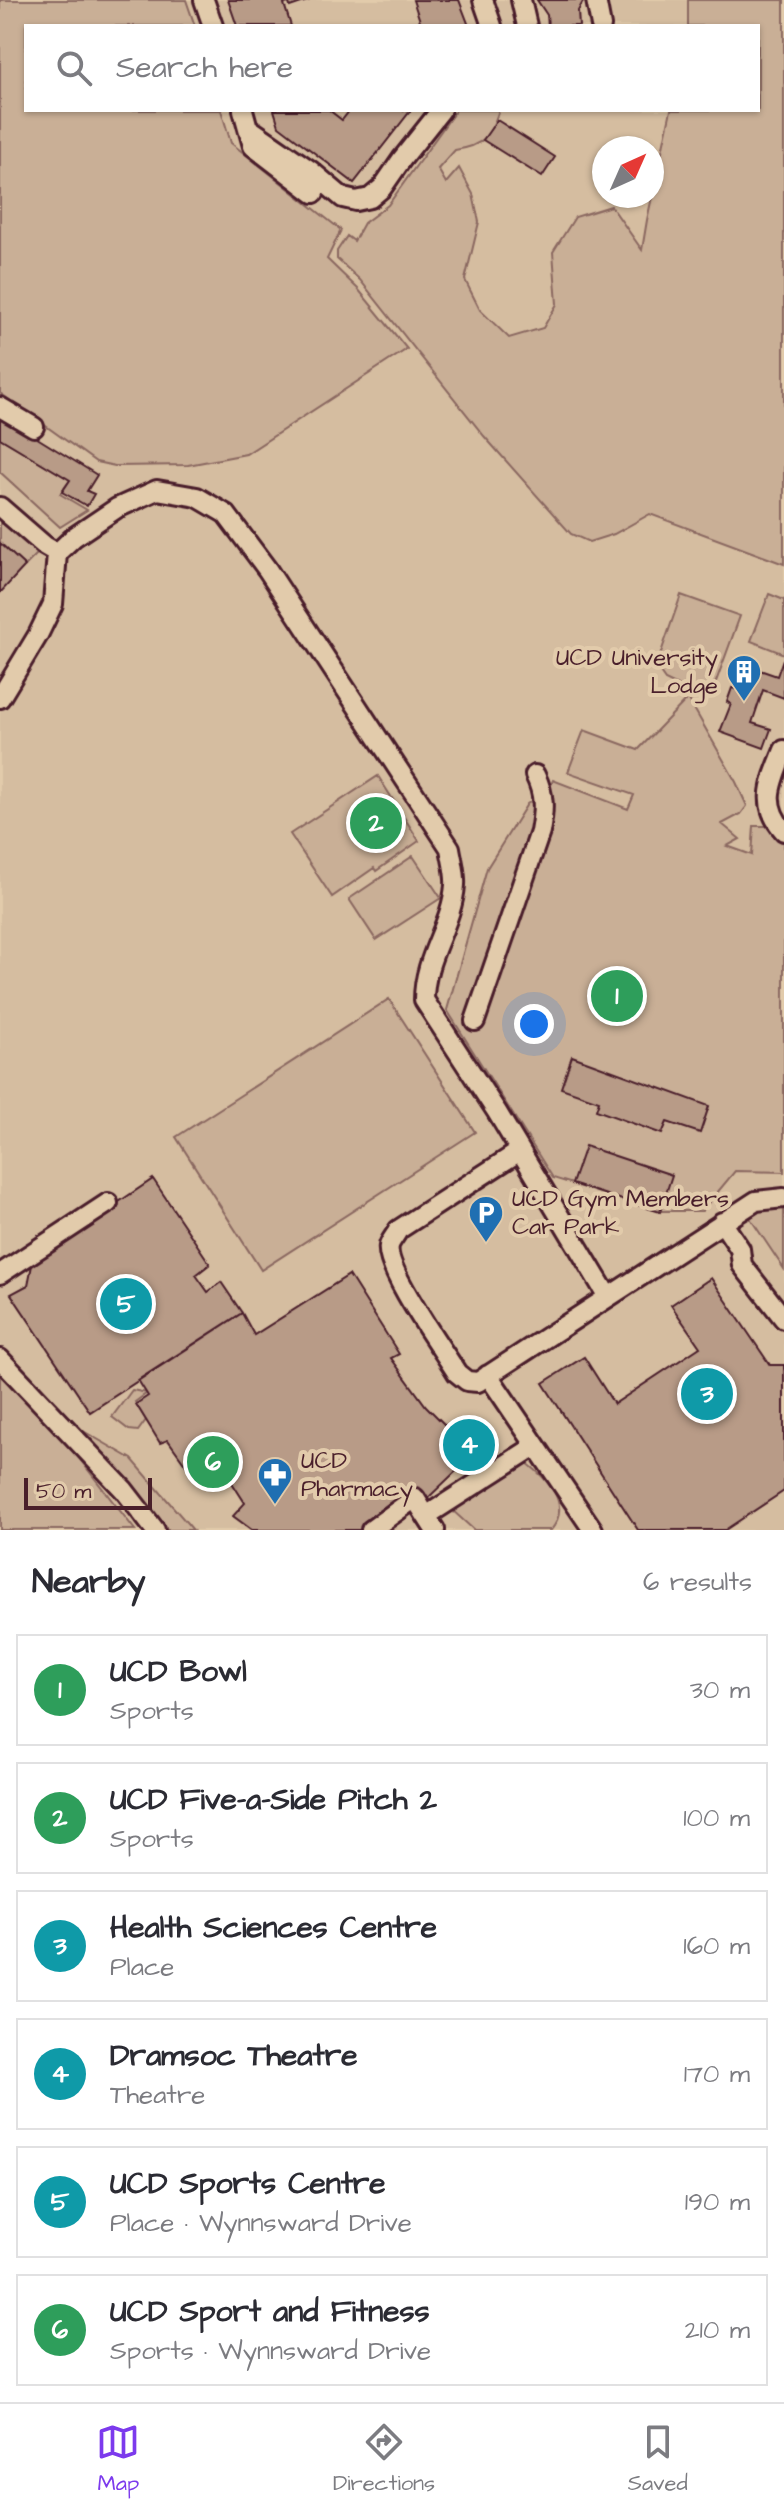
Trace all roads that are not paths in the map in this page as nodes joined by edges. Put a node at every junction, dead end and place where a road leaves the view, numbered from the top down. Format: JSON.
{"nodes":[{"id":1,"x":204,"y":0,"type":"edge"},
{"id":2,"x":483,"y":0,"type":"edge"},
{"id":3,"x":521,"y":0,"type":"edge"},
{"id":4,"x":596,"y":0,"type":"edge"},
{"id":5,"x":212,"y":24,"type":"edge"},
{"id":6,"x":491,"y":24,"type":"edge"},
{"id":7,"x":527,"y":24,"type":"edge"},
{"id":8,"x":601,"y":24,"type":"edge"},
{"id":9,"x":244,"y":112,"type":"edge"},
{"id":10,"x":439,"y":112,"type":"edge"},
{"id":11,"x":250,"y":129,"type":"junction"},
{"id":12,"x":314,"y":193,"type":"dead end"},
{"id":13,"x":0,"y":407,"type":"edge"},
{"id":14,"x":34,"y":427,"type":"dead end"},
{"id":15,"x":0,"y":507,"type":"edge"},
{"id":16,"x":57,"y":553,"type":"junction"},
{"id":17,"x":0,"y":698,"type":"edge"},
{"id":18,"x":784,"y":750,"type":"edge"},
{"id":19,"x":535,"y":775,"type":"dead end"},
{"id":20,"x":784,"y":831,"type":"edge"},
{"id":21,"x":475,"y":1021,"type":"dead end"},
{"id":22,"x":520,"y":1151,"type":"junction"},
{"id":23,"x":784,"y":1198,"type":"edge"},
{"id":24,"x":108,"y":1203,"type":"dead end"},
{"id":25,"x":722,"y":1222,"type":"junction"},
{"id":26,"x":0,"y":1274,"type":"edge"},
{"id":27,"x":608,"y":1297,"type":"junction"},
{"id":28,"x":784,"y":1319,"type":"edge"},
{"id":29,"x":0,"y":1359,"type":"edge"},
{"id":30,"x":488,"y":1375,"type":"junction"},
{"id":31,"x":535,"y":1446,"type":"junction"},
{"id":32,"x":431,"y":1523,"type":"edge"},
{"id":33,"x":155,"y":1530,"type":"edge"},
{"id":34,"x":371,"y":1530,"type":"edge"},
{"id":35,"x":593,"y":1530,"type":"edge"}],
"edges":[{"from":1,"to":5,"type":"street"},
{"from":2,"to":6,"type":"street"},
{"from":3,"to":7,"type":"street"},
{"from":4,"to":8,"type":"street"},
{"from":9,"to":11,"type":"street"},
{"from":10,"to":11,"type":"street"},
{"from":11,"to":12,"type":"street"},
{"from":13,"to":14,"type":"street"},
{"from":15,"to":16,"type":"street"},
{"from":16,"to":17,"type":"street"},
{"from":16,"to":22,"type":"street"},
{"from":18,"to":20,"type":"street"},
{"from":19,"to":21,"type":"street"},
{"from":22,"to":27,"type":"street"},
{"from":22,"to":30,"type":"street"},
{"from":23,"to":25,"type":"street"},
{"from":24,"to":26,"type":"street"},
{"from":25,"to":27,"type":"street"},
{"from":25,"to":28,"type":"street"},
{"from":27,"to":30,"type":"street"},
{"from":29,"to":33,"type":"street"},
{"from":30,"to":31,"type":"street"},
{"from":31,"to":32,"type":"street"},
{"from":31,"to":35,"type":"street"},
{"from":32,"to":34,"type":"street"}]}
